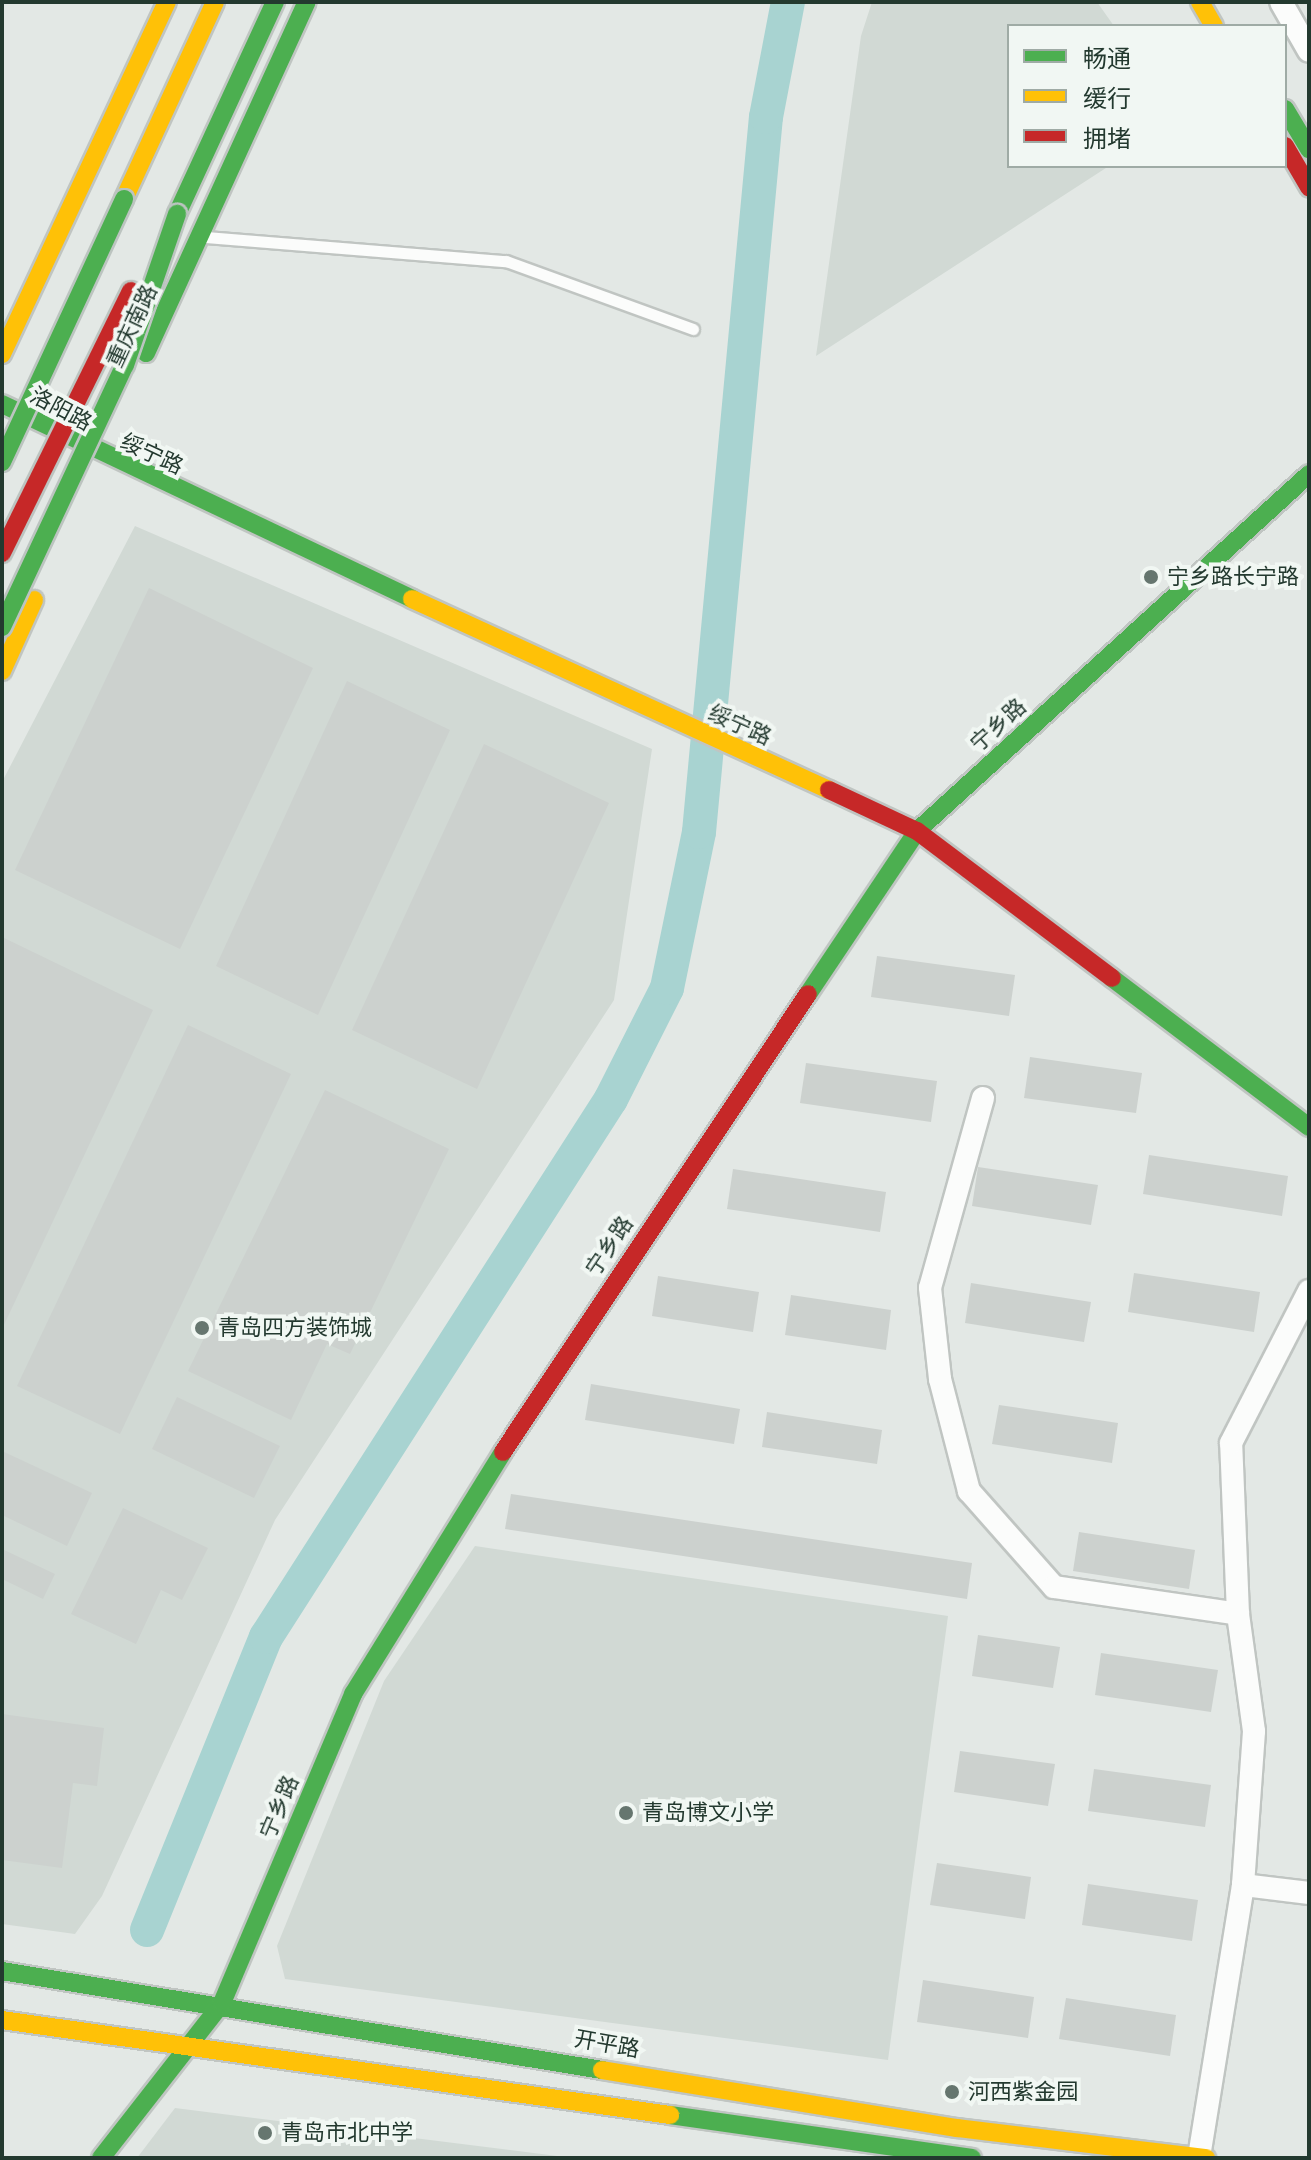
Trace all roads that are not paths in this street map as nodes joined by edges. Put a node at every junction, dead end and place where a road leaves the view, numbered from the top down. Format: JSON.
{"nodes":[{"id":1,"x":167,"y":2,"type":"edge"},
{"id":2,"x":215,"y":2,"type":"edge"},
{"id":3,"x":275,"y":2,"type":"edge"},
{"id":4,"x":307,"y":2,"type":"edge"},
{"id":5,"x":1200,"y":2,"type":"edge"},
{"id":6,"x":1223,"y":2,"type":"edge"},
{"id":7,"x":1281,"y":2,"type":"edge"},
{"id":8,"x":1213,"y":24,"type":"edge"},
{"id":9,"x":1236,"y":24,"type":"edge"},
{"id":10,"x":1309,"y":51,"type":"edge"},
{"id":11,"x":1287,"y":112,"type":"edge"},
{"id":12,"x":1287,"y":149,"type":"edge"},
{"id":13,"x":1309,"y":149,"type":"edge"},
{"id":14,"x":1309,"y":187,"type":"edge"},
{"id":15,"x":124,"y":199,"type":"junction"},
{"id":16,"x":177,"y":214,"type":"junction"},
{"id":17,"x":200,"y":237,"type":"junction"},
{"id":18,"x":693,"y":329,"type":"dead end"},
{"id":19,"x":2,"y":354,"type":"edge"},
{"id":20,"x":2,"y":407,"type":"edge"},
{"id":21,"x":98,"y":455,"type":"junction"},
{"id":22,"x":2,"y":462,"type":"edge"},
{"id":23,"x":1309,"y":474,"type":"edge"},
{"id":24,"x":2,"y":553,"type":"edge"},
{"id":25,"x":2,"y":627,"type":"edge"},
{"id":26,"x":2,"y":671,"type":"edge"},
{"id":27,"x":917,"y":831,"type":"junction"},
{"id":28,"x":983,"y":1098,"type":"dead end"},
{"id":29,"x":1309,"y":1127,"type":"edge"},
{"id":30,"x":1309,"y":1291,"type":"edge"},
{"id":31,"x":1238,"y":1614,"type":"junction"},
{"id":32,"x":1243,"y":1885,"type":"junction"},
{"id":33,"x":1309,"y":1893,"type":"edge"},
{"id":34,"x":2,"y":1971,"type":"edge"},
{"id":35,"x":222,"y":2003,"type":"junction"},
{"id":36,"x":2,"y":2020,"type":"edge"},
{"id":37,"x":183,"y":2047,"type":"junction"},
{"id":38,"x":122,"y":2129,"type":"junction"},
{"id":39,"x":833,"y":2134,"type":"junction"},
{"id":40,"x":1199,"y":2157,"type":"edge"},
{"id":41,"x":101,"y":2158,"type":"edge"},
{"id":42,"x":122,"y":2158,"type":"edge"},
{"id":43,"x":830,"y":2158,"type":"edge"},
{"id":44,"x":972,"y":2158,"type":"edge"},
{"id":45,"x":1206,"y":2158,"type":"edge"}],
"edges":[{"from":1,"to":19,"type":"main road"},
{"from":2,"to":15,"type":"main road"},
{"from":3,"to":16,"type":"main road"},
{"from":4,"to":17,"type":"main road","name":"重庆南路"},
{"from":5,"to":8,"type":"main road"},
{"from":6,"to":9,"type":"main road"},
{"from":7,"to":10,"type":"street"},
{"from":11,"to":13,"type":"main road"},
{"from":12,"to":14,"type":"main road"},
{"from":15,"to":20,"type":"main road","bridge":true},
{"from":15,"to":22,"type":"main road","bridge":true},
{"from":16,"to":24,"type":"main road","bridge":true},
{"from":16,"to":25,"type":"main road","bridge":true},
{"from":17,"to":18,"type":"lane"},
{"from":17,"to":21,"type":"main road","name":"重庆南路"},
{"from":20,"to":21,"type":"main road","name":"洛阳路"},
{"from":21,"to":26,"type":"main road","name":"重庆南路"},
{"from":21,"to":27,"type":"main road","name":"绥宁路"},
{"from":23,"to":27,"type":"main road","name":"宁乡路"},
{"from":27,"to":29,"type":"main road","name":"绥宁路"},
{"from":27,"to":35,"type":"main road","name":"宁乡路"},
{"from":28,"to":31,"type":"street"},
{"from":30,"to":31,"type":"street"},
{"from":31,"to":32,"type":"street"},
{"from":32,"to":33,"type":"street"},
{"from":32,"to":40,"type":"street"},
{"from":34,"to":35,"type":"main road","name":"开平路"},
{"from":35,"to":37,"type":"main road","name":"宁乡路"},
{"from":35,"to":40,"type":"main road","name":"开平路"},
{"from":36,"to":37,"type":"main road"},
{"from":37,"to":38,"type":"main road","name":"宁乡路"},
{"from":37,"to":39,"type":"main road"},
{"from":38,"to":41,"type":"main road","name":"宁乡路"},
{"from":38,"to":42,"type":"street"},
{"from":39,"to":43,"type":"street"},
{"from":39,"to":44,"type":"main road"},
{"from":40,"to":45,"type":"main road","name":"开平路"}]}
